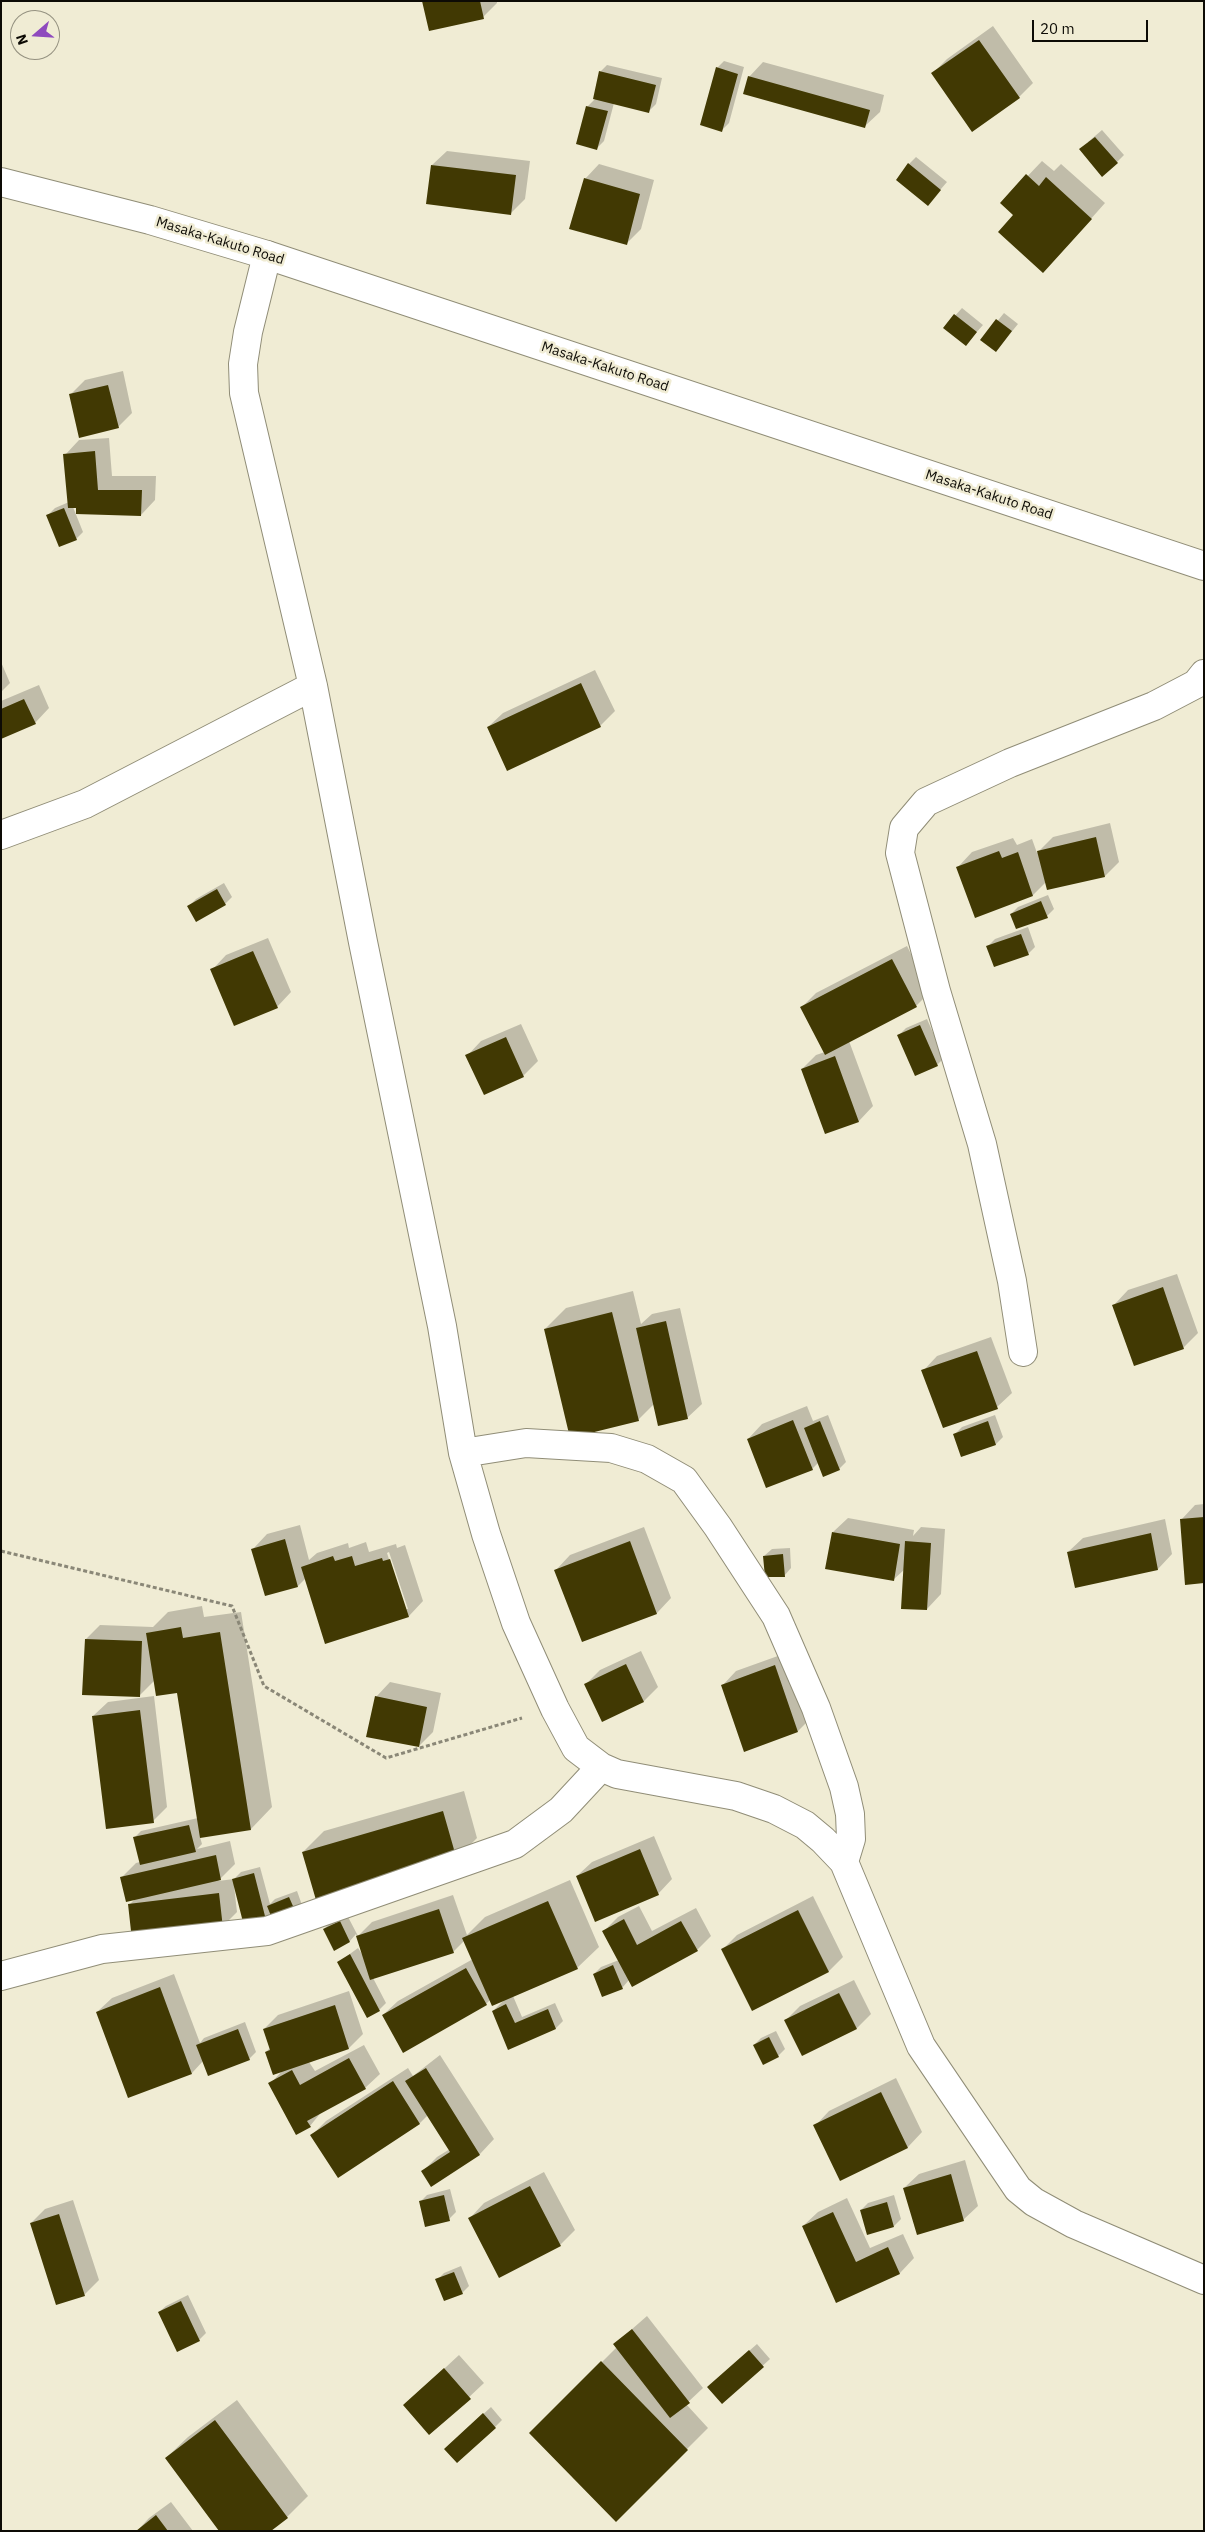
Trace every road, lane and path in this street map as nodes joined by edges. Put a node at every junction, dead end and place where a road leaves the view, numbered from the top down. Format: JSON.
{"nodes":[{"id":1,"x":1,"y":182,"type":"edge"},
{"id":2,"x":267,"y":254,"type":"junction"},
{"id":3,"x":1204,"y":566,"type":"edge"},
{"id":4,"x":1204,"y":674,"type":"edge"},
{"id":5,"x":313,"y":686,"type":"junction"},
{"id":6,"x":1,"y":835,"type":"edge"},
{"id":7,"x":1023,"y":1352,"type":"dead end"},
{"id":8,"x":463,"y":1453,"type":"junction"},
{"id":9,"x":1,"y":1551,"type":"edge"},
{"id":10,"x":555,"y":1709,"type":"junction"},
{"id":11,"x":601,"y":1767,"type":"junction"},
{"id":12,"x":844,"y":1862,"type":"junction"},
{"id":13,"x":1,"y":1976,"type":"edge"},
{"id":14,"x":1204,"y":2280,"type":"edge"}],
"edges":[{"from":1,"to":2,"type":"main road","name":"Masaka-Kakuto Road"},
{"from":2,"to":3,"type":"main road","name":"Masaka-Kakuto Road"},
{"from":2,"to":5,"type":"main road"},
{"from":4,"to":7,"type":"main road"},
{"from":5,"to":6,"type":"main road"},
{"from":5,"to":8,"type":"main road"},
{"from":8,"to":10,"type":"main road"},
{"from":8,"to":12,"type":"main road"},
{"from":9,"to":10,"type":"path"},
{"from":10,"to":11,"type":"main road"},
{"from":11,"to":12,"type":"main road"},
{"from":11,"to":13,"type":"main road"},
{"from":12,"to":14,"type":"main road"}]}
